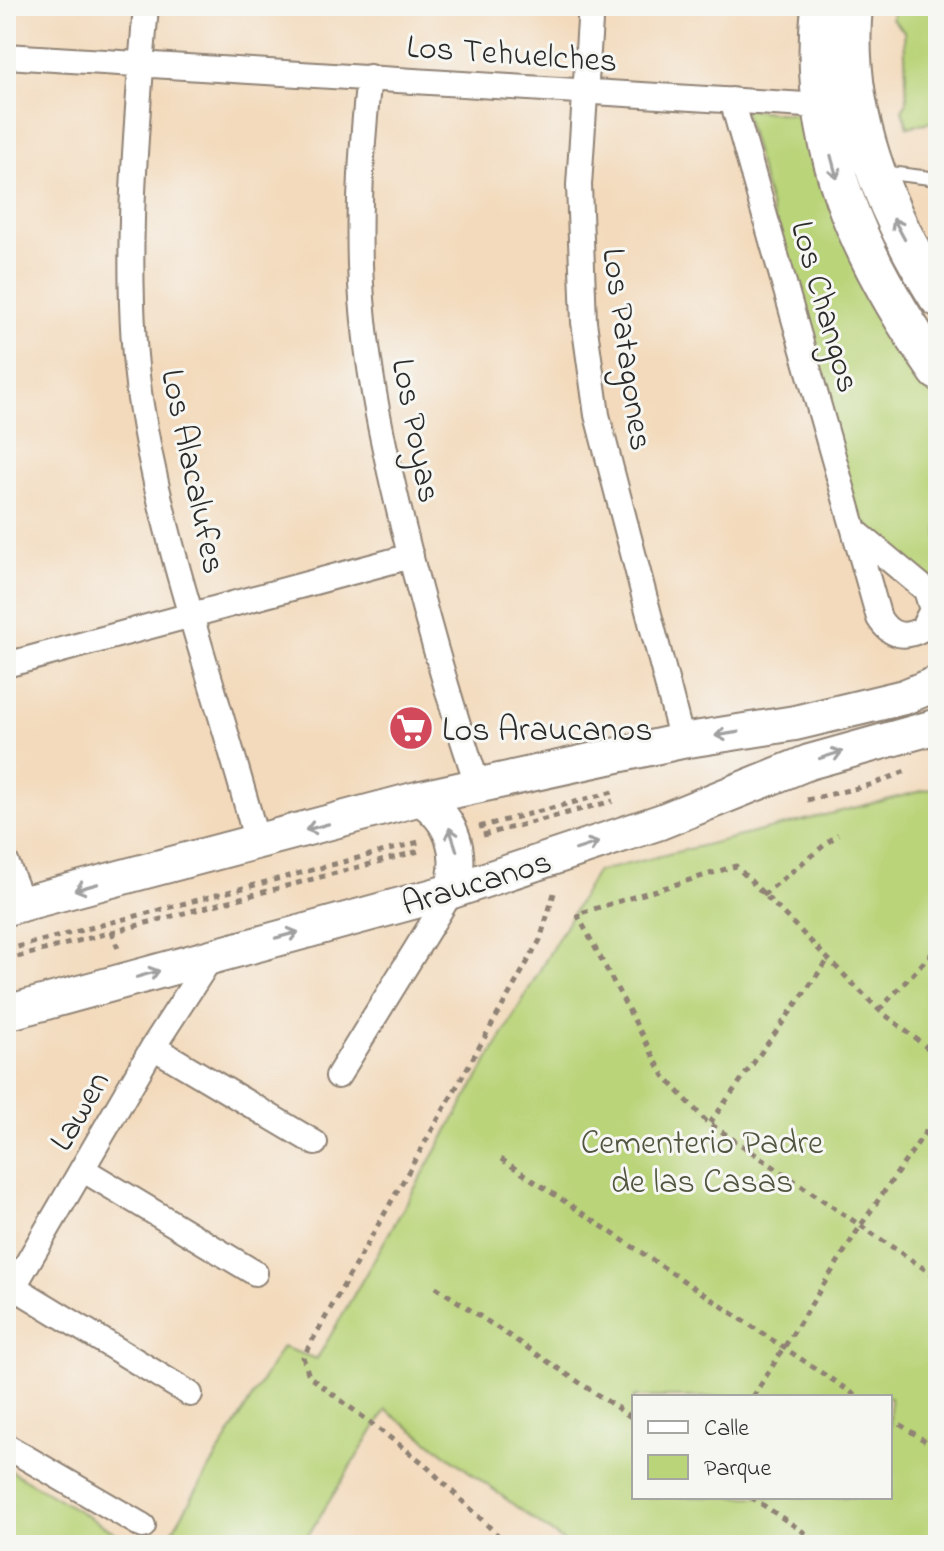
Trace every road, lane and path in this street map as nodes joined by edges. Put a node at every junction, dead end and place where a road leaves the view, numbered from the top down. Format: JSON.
{"nodes":[{"id":1,"x":146,"y":6,"type":"edge"},
{"id":2,"x":591,"y":6,"type":"edge"},
{"id":3,"x":821,"y":6,"type":"edge"},
{"id":4,"x":853,"y":6,"type":"edge"},
{"id":5,"x":6,"y":56,"type":"edge"},
{"id":6,"x":141,"y":64,"type":"junction"},
{"id":7,"x":369,"y":77,"type":"junction"},
{"id":8,"x":583,"y":91,"type":"junction"},
{"id":9,"x":732,"y":100,"type":"junction"},
{"id":10,"x":822,"y":106,"type":"junction"},
{"id":11,"x":874,"y":171,"type":"junction"},
{"id":12,"x":938,"y":179,"type":"edge"},
{"id":13,"x":938,"y":297,"type":"edge"},
{"id":14,"x":938,"y":371,"type":"edge"},
{"id":15,"x":855,"y":531,"type":"dead end"},
{"id":16,"x":411,"y":556,"type":"junction"},
{"id":17,"x":191,"y":612,"type":"junction"},
{"id":18,"x":6,"y":665,"type":"edge"},
{"id":19,"x":938,"y":683,"type":"edge"},
{"id":20,"x":938,"y":726,"type":"edge"},
{"id":21,"x":682,"y":741,"type":"junction"},
{"id":22,"x":478,"y":786,"type":"junction"},
{"id":23,"x":615,"y":791,"type":"dead end"},
{"id":24,"x":421,"y":798,"type":"junction"},
{"id":25,"x":617,"y":800,"type":"dead end"},
{"id":26,"x":838,"y":834,"type":"dead end"},
{"id":27,"x":454,"y":838,"type":"junction"},
{"id":28,"x":257,"y":843,"type":"junction"},
{"id":29,"x":553,"y":857,"type":"junction"},
{"id":30,"x":6,"y":862,"type":"edge"},
{"id":31,"x":452,"y":891,"type":"junction"},
{"id":32,"x":763,"y":895,"type":"junction"},
{"id":33,"x":15,"y":906,"type":"edge"},
{"id":34,"x":938,"y":947,"type":"edge"},
{"id":35,"x":6,"y":950,"type":"edge"},
{"id":36,"x":212,"y":956,"type":"junction"},
{"id":37,"x":6,"y":960,"type":"edge"},
{"id":38,"x":828,"y":960,"type":"junction"},
{"id":39,"x":13,"y":1004,"type":"edge"},
{"id":40,"x":879,"y":1010,"type":"junction"},
{"id":41,"x":153,"y":1047,"type":"junction"},
{"id":42,"x":938,"y":1056,"type":"edge"},
{"id":43,"x":338,"y":1076,"type":"dead end"},
{"id":44,"x":938,"y":1114,"type":"edge"},
{"id":45,"x":710,"y":1123,"type":"junction"},
{"id":46,"x":315,"y":1143,"type":"dead end"},
{"id":47,"x":501,"y":1159,"type":"dead end"},
{"id":48,"x":82,"y":1169,"type":"junction"},
{"id":49,"x":861,"y":1225,"type":"junction"},
{"id":50,"x":255,"y":1273,"type":"dead end"},
{"id":51,"x":938,"y":1278,"type":"edge"},
{"id":52,"x":436,"y":1287,"type":"dead end"},
{"id":53,"x":10,"y":1294,"type":"edge"},
{"id":54,"x":783,"y":1349,"type":"junction"},
{"id":55,"x":190,"y":1394,"type":"dead end"},
{"id":56,"x":754,"y":1395,"type":"edge"},
{"id":57,"x":855,"y":1395,"type":"edge"},
{"id":58,"x":632,"y":1418,"type":"edge"},
{"id":59,"x":892,"y":1419,"type":"edge"},
{"id":60,"x":6,"y":1446,"type":"edge"},
{"id":61,"x":938,"y":1449,"type":"edge"},
{"id":62,"x":754,"y":1499,"type":"edge"},
{"id":63,"x":143,"y":1526,"type":"dead end"},
{"id":64,"x":508,"y":1545,"type":"edge"},
{"id":65,"x":823,"y":1545,"type":"edge"}],
"edges":[{"from":1,"to":6,"type":"street","name":"Los Alacalufes"},
{"from":2,"to":8,"type":"street","name":"Los Patagones"},
{"from":3,"to":10,"type":"main road"},
{"from":4,"to":11,"type":"main road"},
{"from":5,"to":6,"type":"street","name":"Los Tehuelches"},
{"from":6,"to":7,"type":"street","name":"Los Tehuelches"},
{"from":6,"to":17,"type":"street","name":"Los Alacalufes"},
{"from":7,"to":8,"type":"street","name":"Los Tehuelches"},
{"from":7,"to":16,"type":"street","name":"Los Poyas"},
{"from":8,"to":9,"type":"street","name":"Los Tehuelches"},
{"from":8,"to":21,"type":"street","name":"Los Patagones"},
{"from":9,"to":10,"type":"street","name":"Los Tehuelches"},
{"from":9,"to":15,"type":"street","name":"Los Changos"},
{"from":10,"to":14,"type":"main road","one_way":true},
{"from":11,"to":12,"type":"lane"},
{"from":13,"to":11,"type":"main road","one_way":true},
{"from":16,"to":17,"type":"street"},
{"from":16,"to":22,"type":"street","name":"Los Poyas"},
{"from":17,"to":18,"type":"street"},
{"from":17,"to":28,"type":"street","name":"Los Alacalufes"},
{"from":19,"to":21,"type":"main road","one_way":true},
{"from":29,"to":20,"type":"main road","name":"Araucanos","one_way":true},
{"from":21,"to":22,"type":"main road"},
{"from":22,"to":24,"type":"main road"},
{"from":23,"to":27,"type":"path"},
{"from":24,"to":27,"type":"main road"},
{"from":24,"to":28,"type":"main road","one_way":true},
{"from":25,"to":27,"type":"path"},
{"from":26,"to":32,"type":"path"},
{"from":27,"to":31,"type":"main road"},
{"from":27,"to":35,"type":"path"},
{"from":27,"to":37,"type":"path"},
{"from":28,"to":33,"type":"main road","one_way":true},
{"from":29,"to":31,"type":"main road","name":"Araucanos"},
{"from":29,"to":64,"type":"path"},
{"from":30,"to":33,"type":"street"},
{"from":36,"to":31,"type":"main road","name":"Araucanos","one_way":true},
{"from":31,"to":43,"type":"street"},
{"from":32,"to":38,"type":"path"},
{"from":32,"to":45,"type":"path"},
{"from":34,"to":40,"type":"path"},
{"from":39,"to":36,"type":"main road","name":"Araucanos","one_way":true},
{"from":36,"to":41,"type":"street","name":"Lawen"},
{"from":38,"to":40,"type":"path"},
{"from":38,"to":45,"type":"path"},
{"from":40,"to":42,"type":"path"},
{"from":41,"to":46,"type":"street"},
{"from":41,"to":48,"type":"street","name":"Lawen"},
{"from":44,"to":49,"type":"path"},
{"from":45,"to":49,"type":"path"},
{"from":47,"to":54,"type":"path"},
{"from":48,"to":50,"type":"street"},
{"from":48,"to":53,"type":"street","name":"Lawen"},
{"from":49,"to":51,"type":"path"},
{"from":49,"to":54,"type":"path"},
{"from":52,"to":58,"type":"path"},
{"from":53,"to":55,"type":"street"},
{"from":54,"to":56,"type":"path"},
{"from":54,"to":57,"type":"path"},
{"from":59,"to":61,"type":"path"},
{"from":60,"to":63,"type":"street"},
{"from":62,"to":65,"type":"path"}]}
